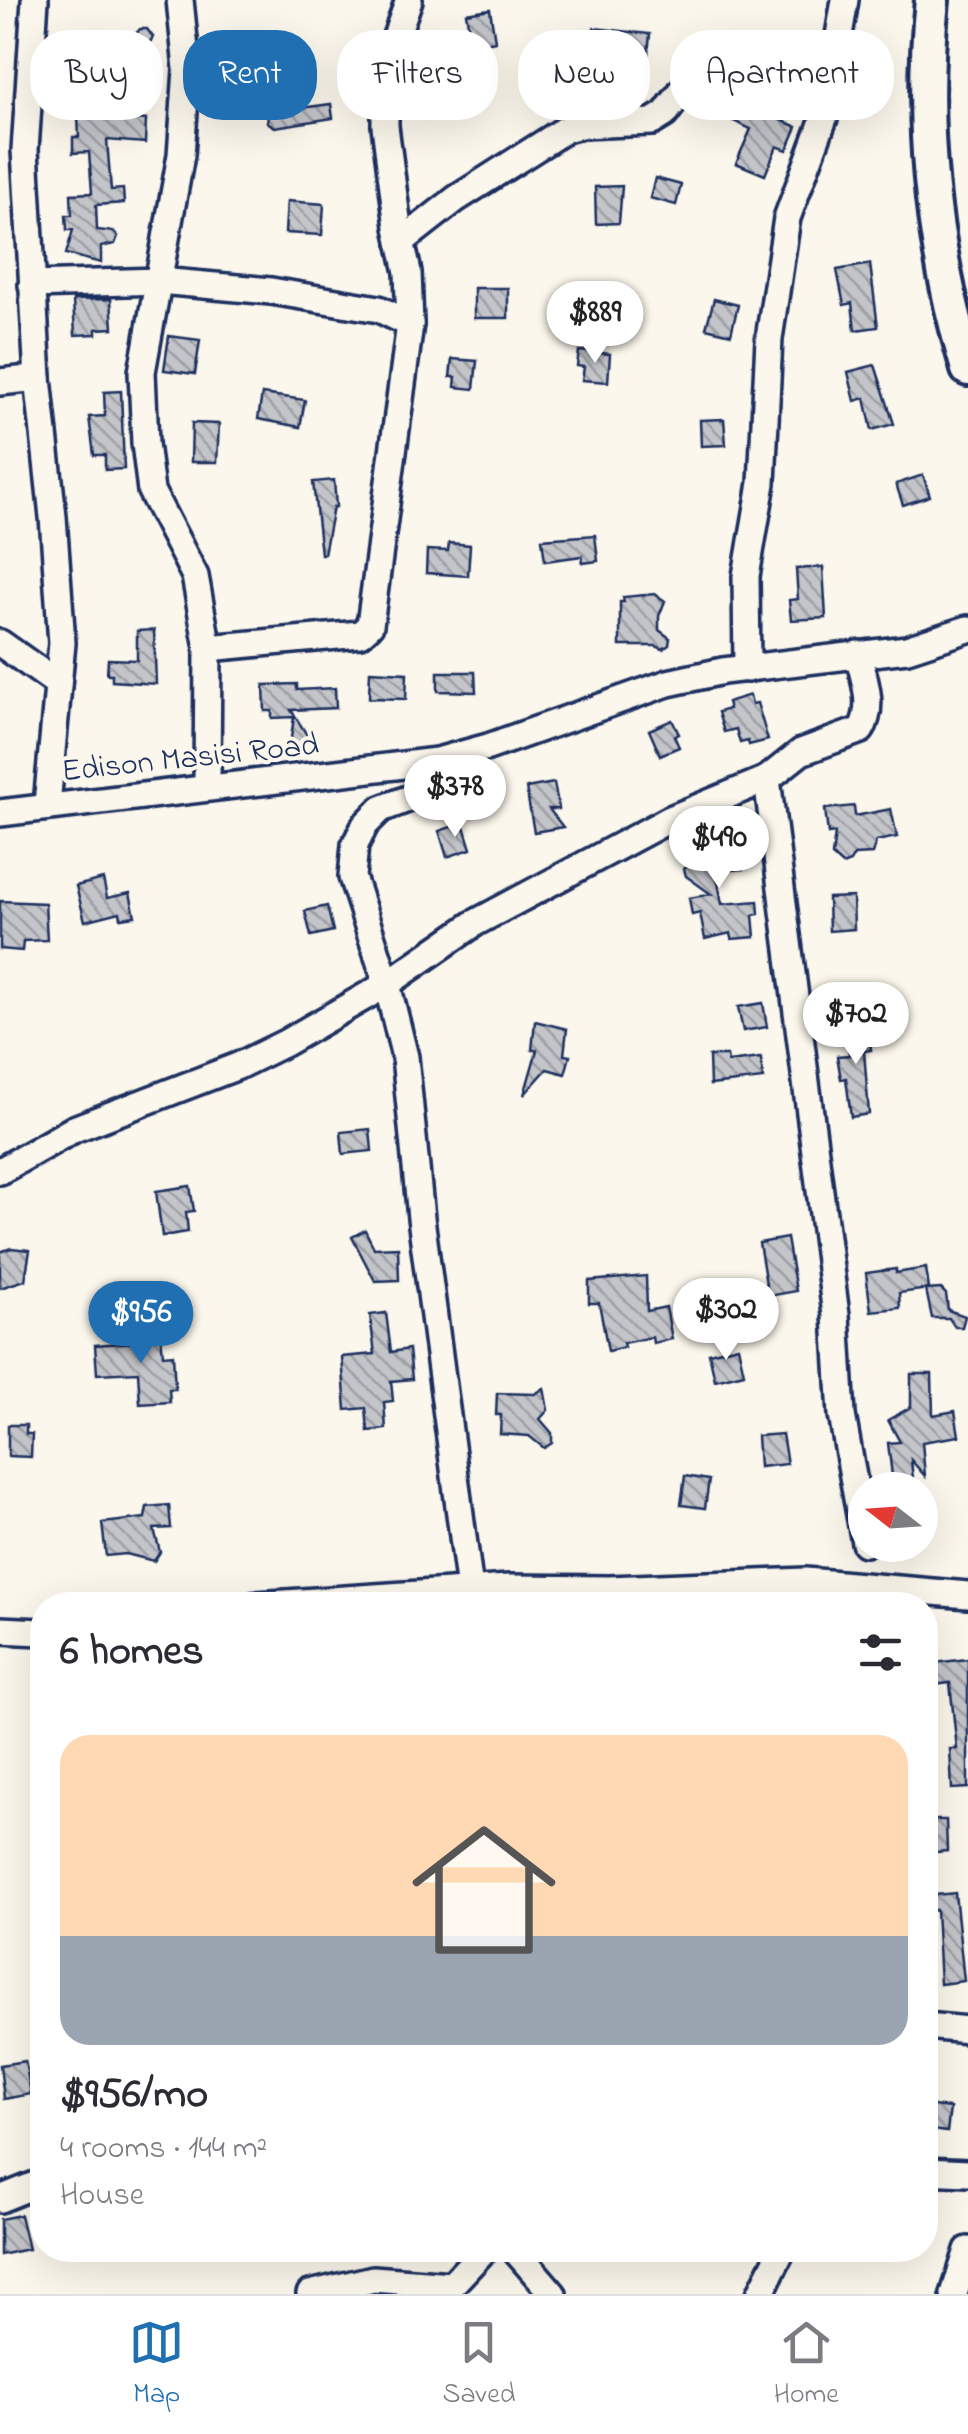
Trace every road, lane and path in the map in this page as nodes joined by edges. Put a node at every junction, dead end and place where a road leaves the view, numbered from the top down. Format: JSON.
{"nodes":[{"id":1,"x":35,"y":0,"type":"edge"},
{"id":2,"x":180,"y":0,"type":"edge"},
{"id":3,"x":409,"y":0,"type":"edge"},
{"id":4,"x":845,"y":0,"type":"edge"},
{"id":5,"x":932,"y":0,"type":"edge"},
{"id":6,"x":839,"y":30,"type":"edge"},
{"id":7,"x":670,"y":108,"type":"edge"},
{"id":8,"x":821,"y":120,"type":"edge"},
{"id":9,"x":402,"y":242,"type":"junction"},
{"id":10,"x":159,"y":281,"type":"junction"},
{"id":11,"x":32,"y":285,"type":"junction"},
{"id":12,"x":410,"y":324,"type":"junction"},
{"id":13,"x":968,"y":369,"type":"edge"},
{"id":14,"x":38,"y":378,"type":"junction"},
{"id":15,"x":0,"y":382,"type":"edge"},
{"id":16,"x":968,"y":629,"type":"edge"},
{"id":17,"x":0,"y":643,"type":"edge"},
{"id":18,"x":208,"y":648,"type":"junction"},
{"id":19,"x":858,"y":654,"type":"junction"},
{"id":20,"x":747,"y":668,"type":"junction"},
{"id":21,"x":58,"y":684,"type":"junction"},
{"id":22,"x":437,"y":760,"type":"junction"},
{"id":23,"x":767,"y":779,"type":"junction"},
{"id":24,"x":207,"y":787,"type":"junction"},
{"id":25,"x":47,"y":805,"type":"junction"},
{"id":26,"x":0,"y":813,"type":"edge"},
{"id":27,"x":388,"y":984,"type":"junction"},
{"id":28,"x":0,"y":1171,"type":"edge"},
{"id":29,"x":852,"y":1472,"type":"edge"},
{"id":30,"x":868,"y":1562,"type":"edge"},
{"id":31,"x":872,"y":1586,"type":"junction"},
{"id":32,"x":470,"y":1590,"type":"junction"},
{"id":33,"x":441,"y":1592,"type":"edge"},
{"id":34,"x":936,"y":1592,"type":"edge"},
{"id":35,"x":938,"y":1592,"type":"edge"},
{"id":36,"x":968,"y":1595,"type":"edge"},
{"id":37,"x":0,"y":1630,"type":"edge"},
{"id":38,"x":30,"y":1631,"type":"edge"},
{"id":39,"x":938,"y":2027,"type":"edge"},
{"id":40,"x":968,"y":2030,"type":"edge"},
{"id":41,"x":938,"y":2171,"type":"edge"},
{"id":42,"x":968,"y":2173,"type":"edge"},
{"id":43,"x":30,"y":2187,"type":"edge"},
{"id":44,"x":0,"y":2199,"type":"edge"},
{"id":45,"x":968,"y":2250,"type":"edge"},
{"id":46,"x":473,"y":2262,"type":"edge"},
{"id":47,"x":526,"y":2262,"type":"edge"},
{"id":48,"x":776,"y":2262,"type":"edge"},
{"id":49,"x":447,"y":2289,"type":"edge"},
{"id":50,"x":310,"y":2294,"type":"edge"},
{"id":51,"x":552,"y":2294,"type":"edge"},
{"id":52,"x":760,"y":2294,"type":"edge"},
{"id":53,"x":954,"y":2294,"type":"edge"}],
"edges":[{"from":1,"to":11,"type":"street"},
{"from":2,"to":10,"type":"street"},
{"from":3,"to":9,"type":"street"},
{"from":4,"to":6,"type":"street"},
{"from":5,"to":13,"type":"main road"},
{"from":7,"to":9,"type":"street"},
{"from":8,"to":20,"type":"street"},
{"from":9,"to":12,"type":"street"},
{"from":10,"to":11,"type":"street"},
{"from":10,"to":12,"type":"street"},
{"from":10,"to":18,"type":"street"},
{"from":11,"to":14,"type":"street"},
{"from":12,"to":18,"type":"street"},
{"from":14,"to":15,"type":"street"},
{"from":14,"to":21,"type":"street"},
{"from":16,"to":19,"type":"street","name":"Edison Masisi Road"},
{"from":17,"to":21,"type":"street"},
{"from":18,"to":24,"type":"street"},
{"from":19,"to":20,"type":"street","name":"Edison Masisi Road"},
{"from":19,"to":23,"type":"street"},
{"from":20,"to":22,"type":"street","name":"Edison Masisi Road"},
{"from":21,"to":25,"type":"street"},
{"from":22,"to":24,"type":"street","name":"Edison Masisi Road"},
{"from":22,"to":27,"type":"street"},
{"from":23,"to":27,"type":"street"},
{"from":23,"to":29,"type":"street"},
{"from":24,"to":25,"type":"street","name":"Edison Masisi Road"},
{"from":25,"to":26,"type":"street","name":"Edison Masisi Road"},
{"from":27,"to":28,"type":"street"},
{"from":27,"to":32,"type":"street"},
{"from":30,"to":31,"type":"street"},
{"from":31,"to":32,"type":"street"},
{"from":31,"to":34,"type":"street"},
{"from":32,"to":33,"type":"street"},
{"from":35,"to":36,"type":"street"},
{"from":37,"to":38,"type":"street"},
{"from":39,"to":40,"type":"street"},
{"from":41,"to":42,"type":"street"},
{"from":43,"to":44,"type":"street"},
{"from":45,"to":53,"type":"street"},
{"from":46,"to":49,"type":"street"},
{"from":47,"to":51,"type":"street"},
{"from":48,"to":52,"type":"street"},
{"from":49,"to":50,"type":"street"}]}
